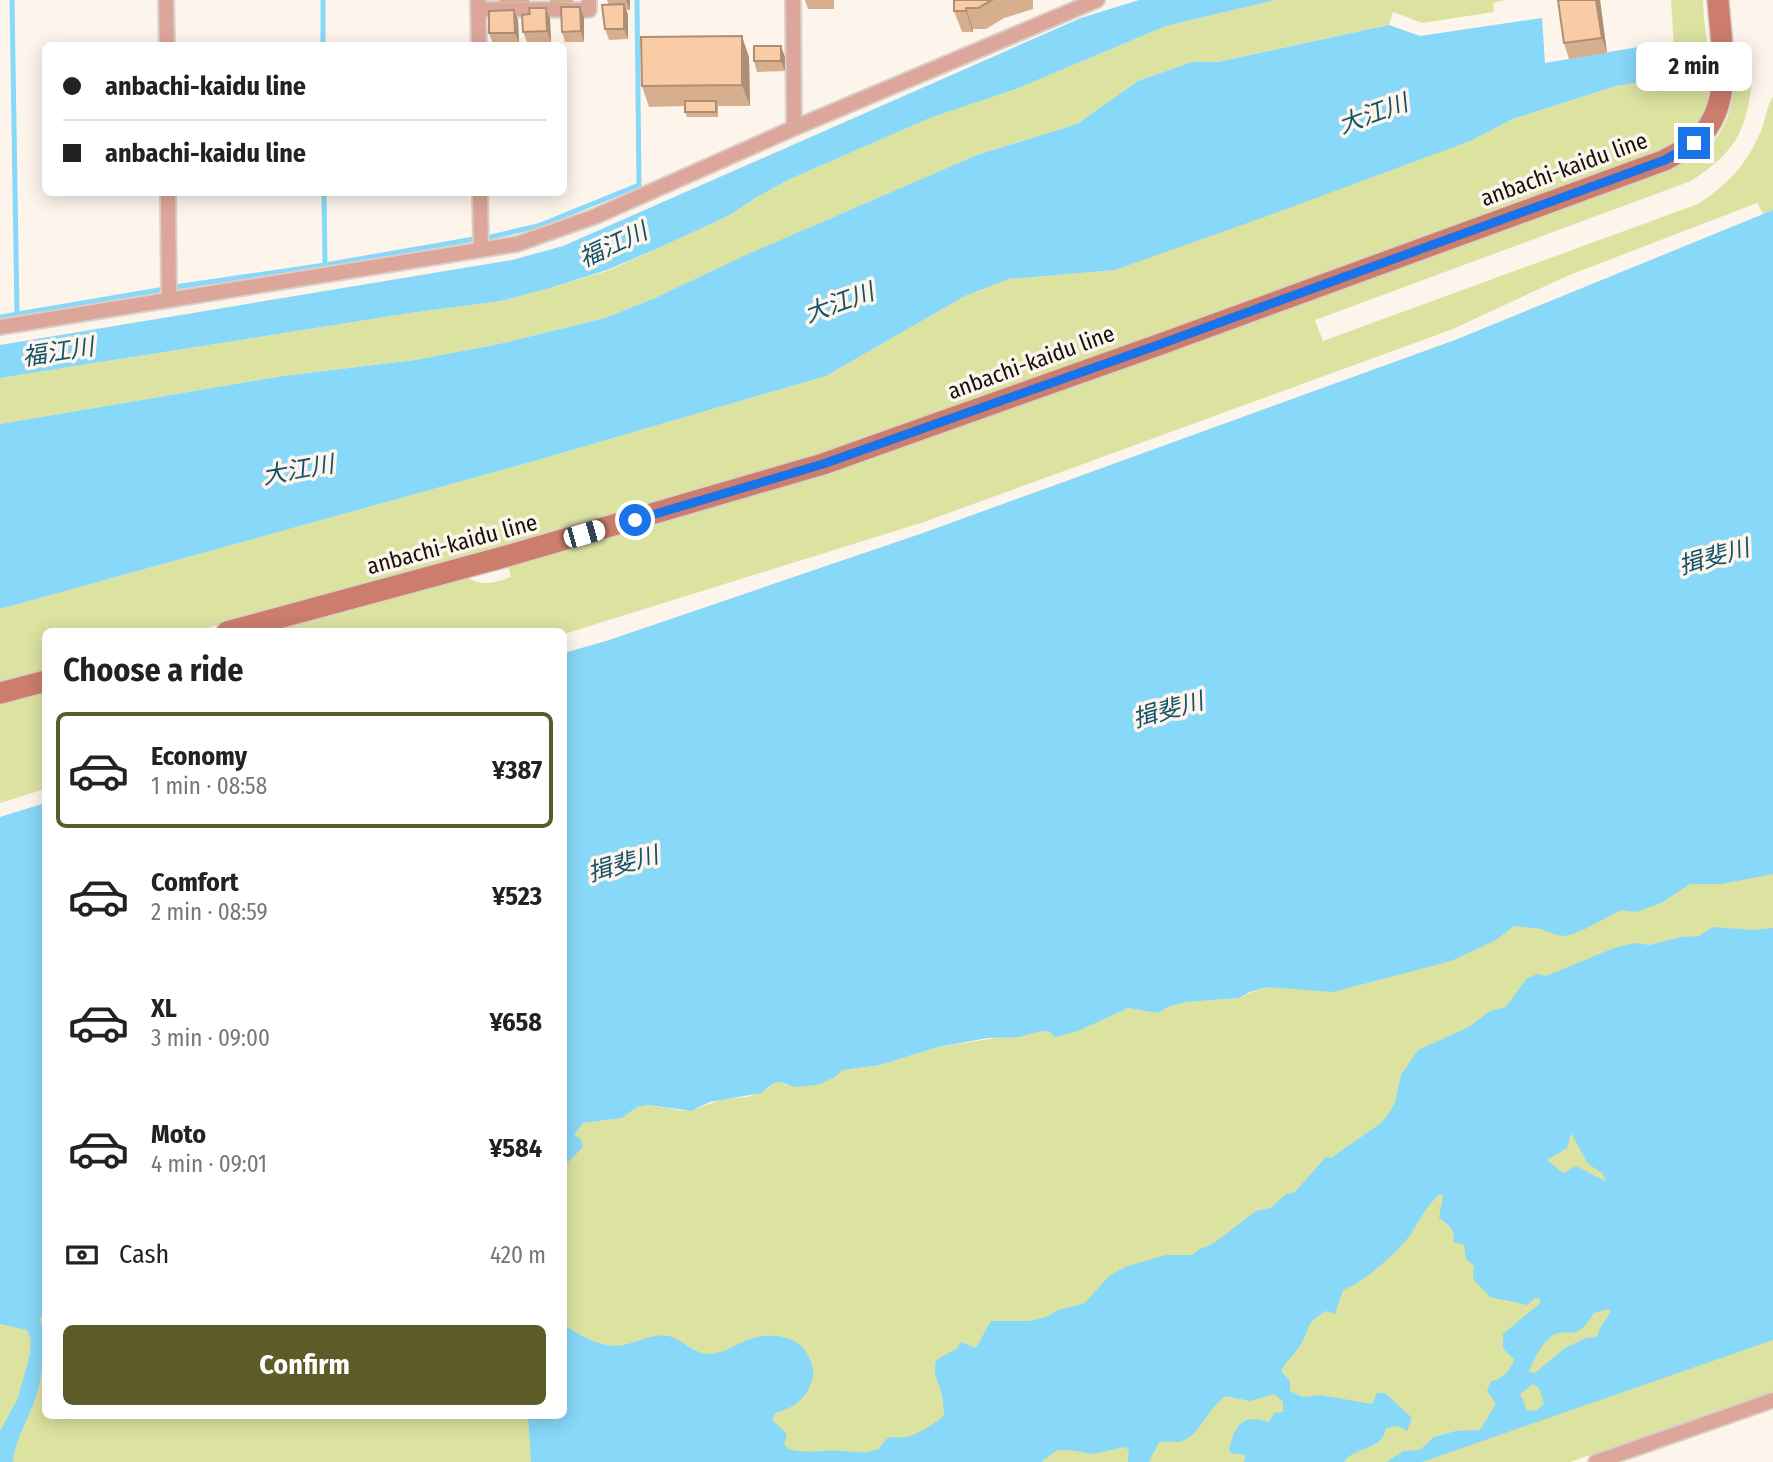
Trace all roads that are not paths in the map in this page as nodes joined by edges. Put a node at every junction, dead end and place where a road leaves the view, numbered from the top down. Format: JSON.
{"nodes":[{"id":1,"x":166,"y":0,"type":"edge"},
{"id":2,"x":589,"y":0,"type":"edge"},
{"id":3,"x":793,"y":0,"type":"edge"},
{"id":4,"x":1097,"y":0,"type":"edge"},
{"id":5,"x":1718,"y":0,"type":"edge"},
{"id":6,"x":478,"y":5,"type":"edge"},
{"id":7,"x":167,"y":42,"type":"edge"},
{"id":8,"x":478,"y":42,"type":"edge"},
{"id":9,"x":794,"y":128,"type":"junction"},
{"id":10,"x":168,"y":196,"type":"edge"},
{"id":11,"x":480,"y":196,"type":"edge"},
{"id":12,"x":481,"y":250,"type":"junction"},
{"id":13,"x":169,"y":300,"type":"junction"},
{"id":14,"x":0,"y":327,"type":"edge"},
{"id":15,"x":242,"y":628,"type":"edge"},
{"id":16,"x":42,"y":682,"type":"edge"},
{"id":17,"x":0,"y":693,"type":"edge"},
{"id":18,"x":1773,"y":1400,"type":"edge"},
{"id":19,"x":1596,"y":1462,"type":"edge"}],
"edges":[{"from":1,"to":7,"type":"street"},
{"from":2,"to":6,"type":"street"},
{"from":3,"to":9,"type":"street"},
{"from":4,"to":9,"type":"street"},
{"from":5,"to":15,"type":"main road","name":"anbachi-kaidu line"},
{"from":6,"to":8,"type":"street"},
{"from":9,"to":12,"type":"street"},
{"from":10,"to":13,"type":"street"},
{"from":11,"to":12,"type":"street"},
{"from":12,"to":13,"type":"street"},
{"from":13,"to":14,"type":"street"},
{"from":16,"to":17,"type":"main road"},
{"from":18,"to":19,"type":"street"}]}
